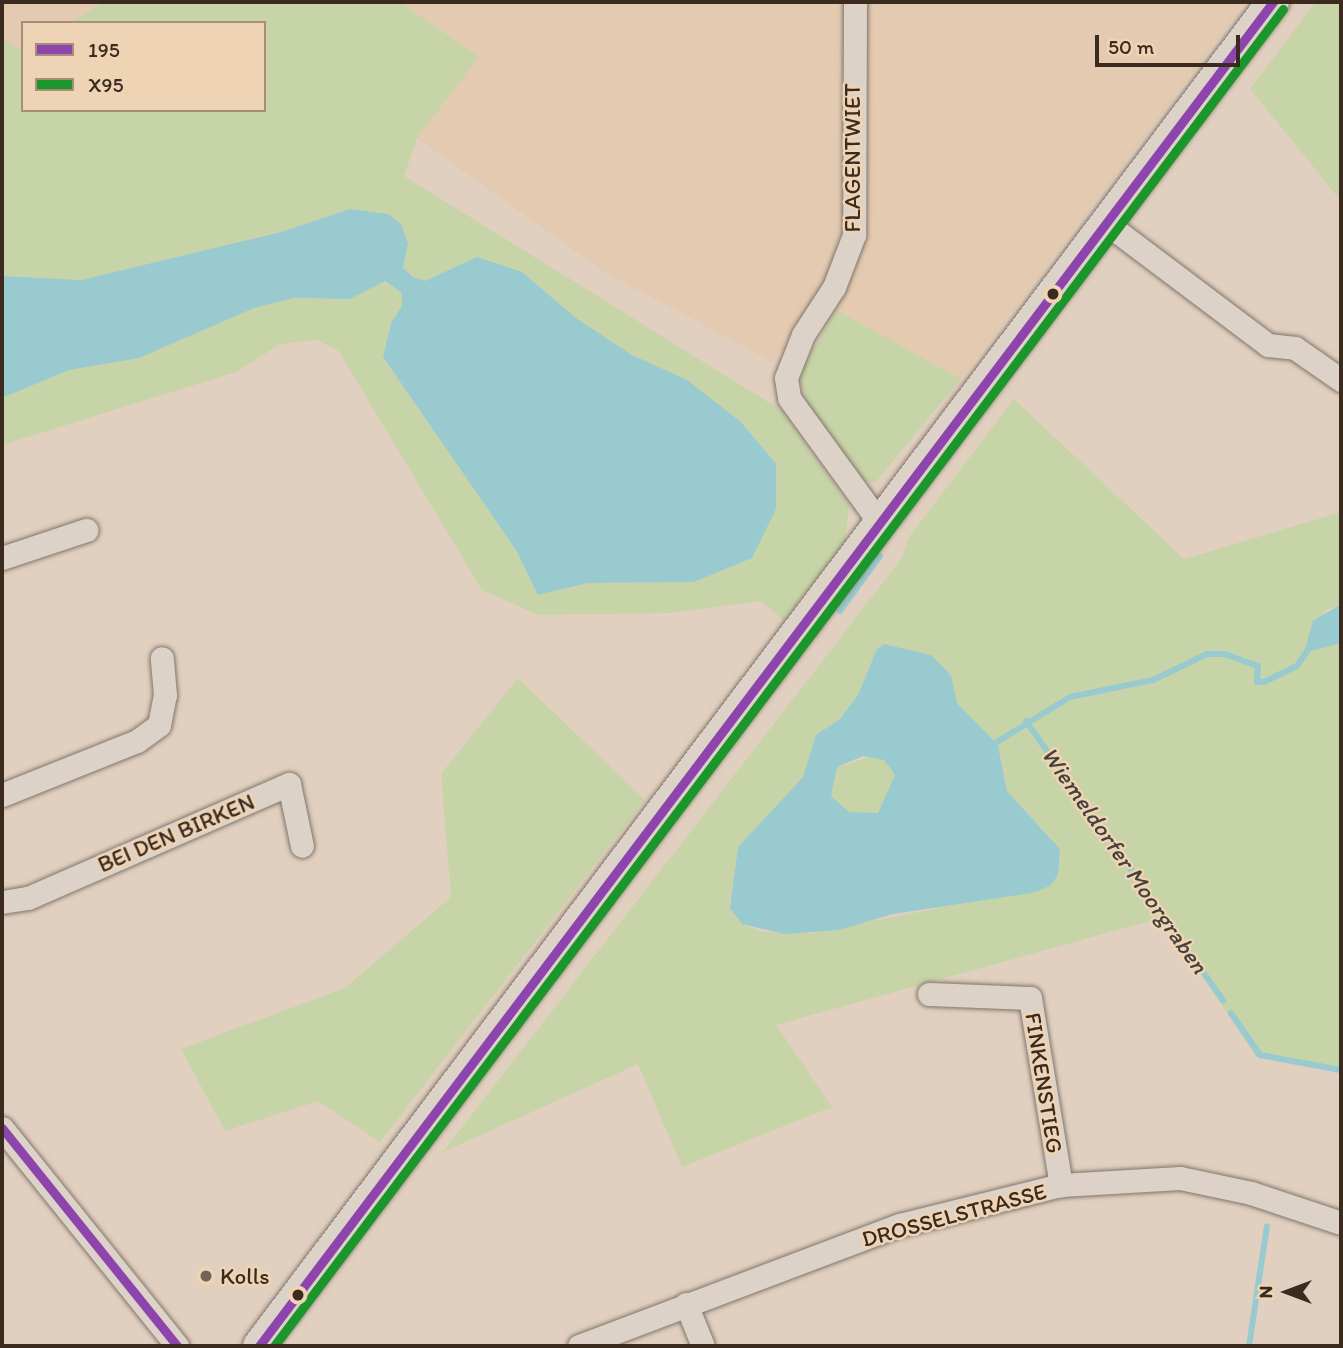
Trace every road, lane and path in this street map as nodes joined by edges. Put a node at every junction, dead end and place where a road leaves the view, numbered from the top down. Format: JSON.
{"nodes":[{"id":1,"x":855,"y":2,"type":"edge"},
{"id":2,"x":1273,"y":2,"type":"edge"},
{"id":3,"x":1106,"y":222,"type":"junction"},
{"id":4,"x":1339,"y":375,"type":"edge"},
{"id":5,"x":883,"y":516,"type":"junction"},
{"id":6,"x":86,"y":530,"type":"dead end"},
{"id":7,"x":2,"y":558,"type":"edge"},
{"id":8,"x":162,"y":658,"type":"dead end"},
{"id":9,"x":2,"y":795,"type":"edge"},
{"id":10,"x":302,"y":846,"type":"dead end"},
{"id":11,"x":2,"y":902,"type":"edge"},
{"id":12,"x":929,"y":994,"type":"dead end"},
{"id":13,"x":2,"y":1128,"type":"edge"},
{"id":14,"x":1061,"y":1185,"type":"junction"},
{"id":15,"x":1341,"y":1223,"type":"edge"},
{"id":16,"x":686,"y":1304,"type":"junction"},
{"id":17,"x":177,"y":1346,"type":"edge"},
{"id":18,"x":259,"y":1346,"type":"edge"},
{"id":19,"x":579,"y":1346,"type":"edge"},
{"id":20,"x":703,"y":1346,"type":"edge"}],
"edges":[{"from":1,"to":5,"type":"street","name":"FLAGENTWIET"},
{"from":2,"to":3,"type":"main road"},
{"from":3,"to":4,"type":"street"},
{"from":3,"to":5,"type":"main road"},
{"from":5,"to":18,"type":"main road"},
{"from":6,"to":7,"type":"street"},
{"from":8,"to":9,"type":"street"},
{"from":10,"to":11,"type":"street","name":"BEI DEN BIRKEN"},
{"from":12,"to":14,"type":"street","name":"FINKENSTIEG"},
{"from":13,"to":17,"type":"street"},
{"from":14,"to":15,"type":"street","name":"DROSSELSTRASSE"},
{"from":14,"to":16,"type":"street","name":"DROSSELSTRASSE"},
{"from":16,"to":19,"type":"street","name":"DROSSELSTRASSE"},
{"from":16,"to":20,"type":"street"}]}
